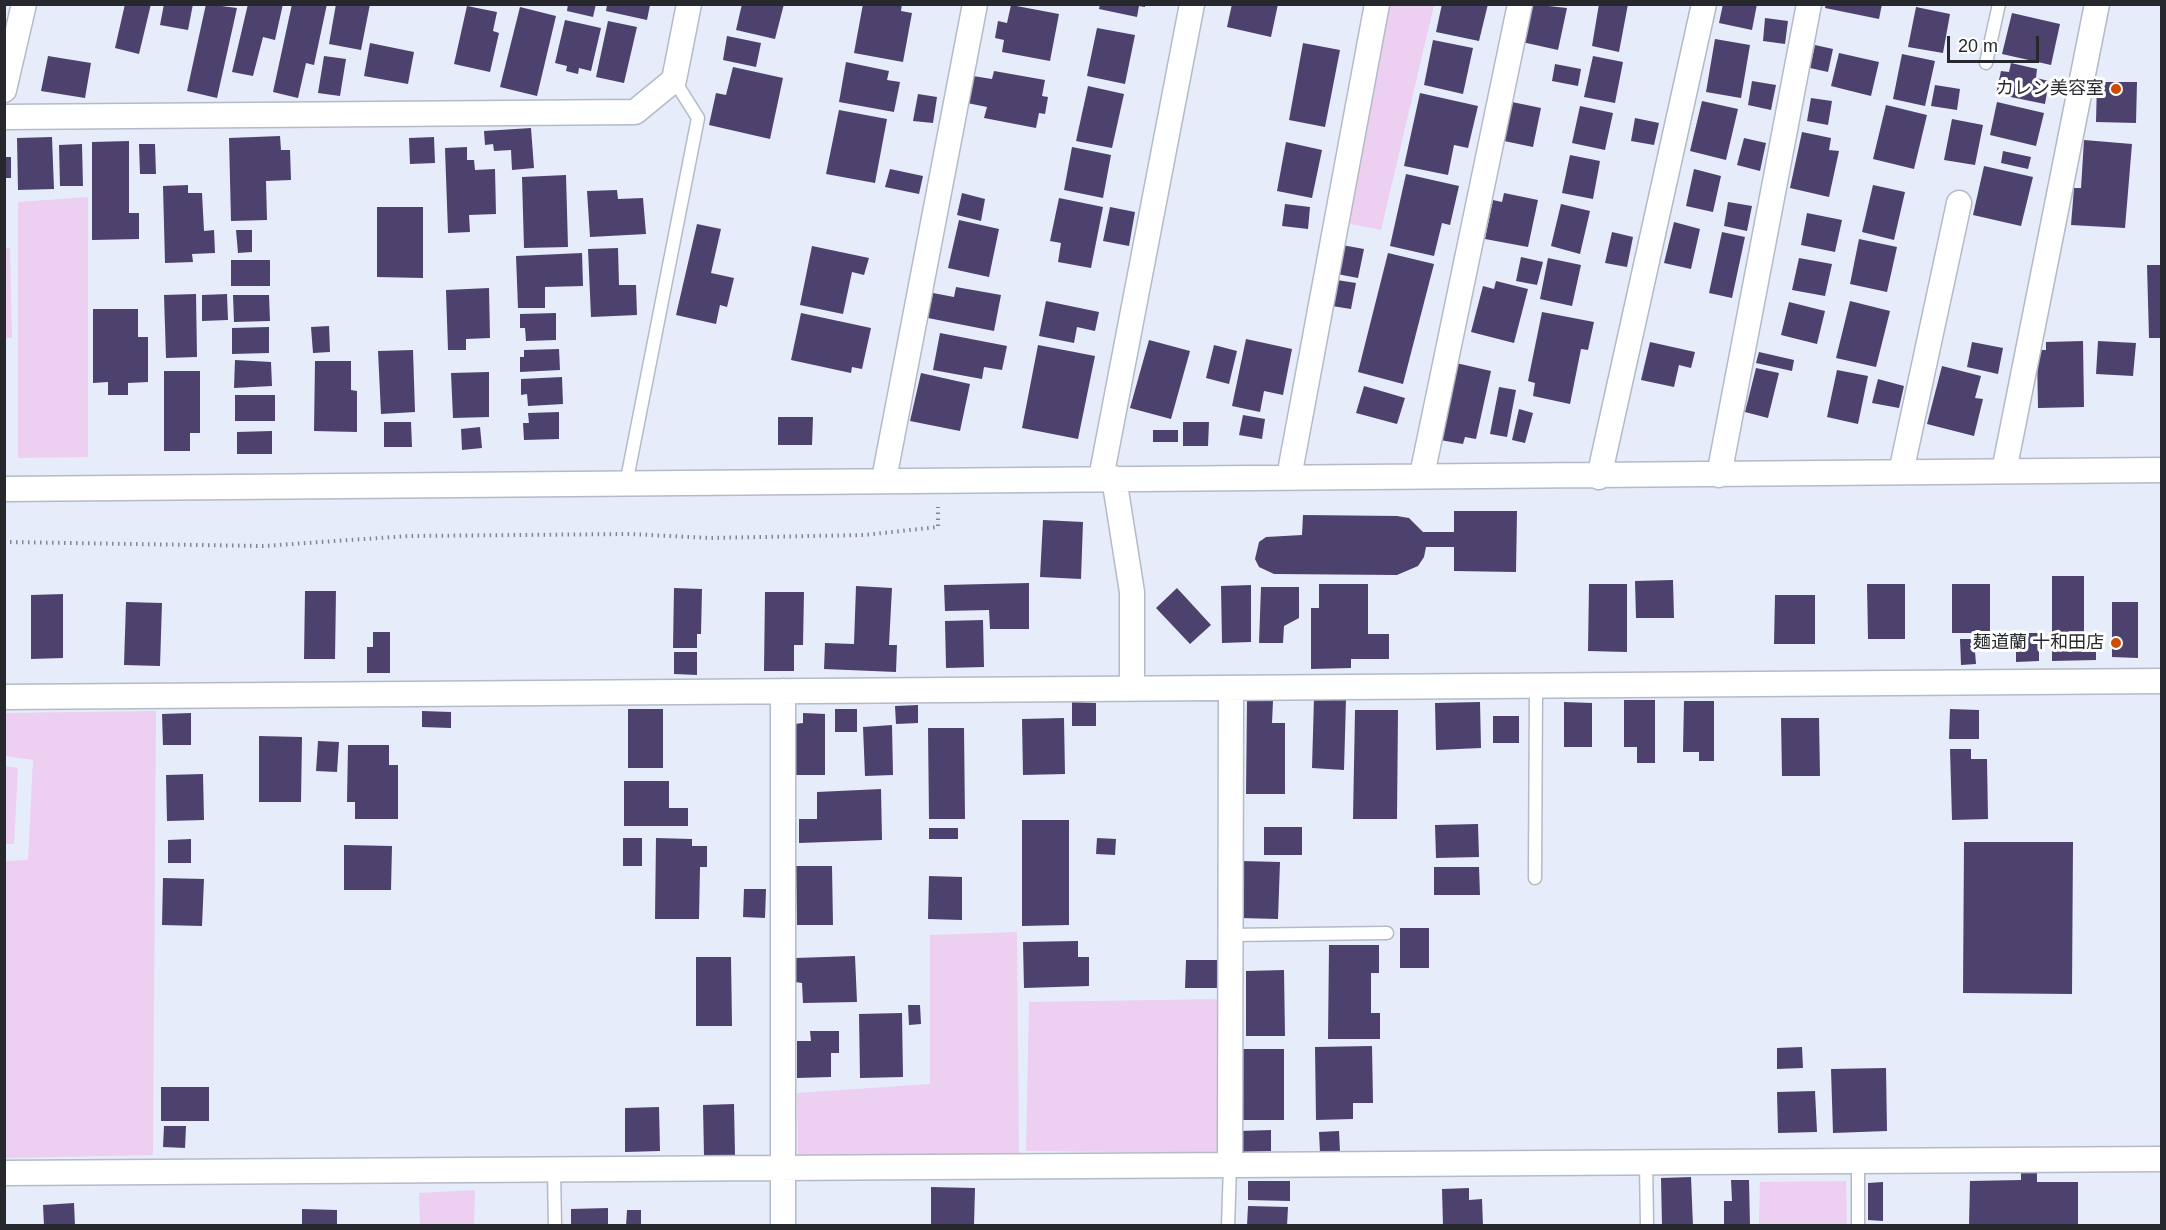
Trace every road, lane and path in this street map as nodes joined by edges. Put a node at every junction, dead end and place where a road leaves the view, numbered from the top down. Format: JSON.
{"nodes":[{"id":1,"x":24,"y":4,"type":"edge"},
{"id":2,"x":689,"y":4,"type":"edge"},
{"id":3,"x":975,"y":4,"type":"edge"},
{"id":4,"x":1192,"y":4,"type":"edge"},
{"id":5,"x":1377,"y":4,"type":"edge"},
{"id":6,"x":1520,"y":4,"type":"edge"},
{"id":7,"x":1704,"y":4,"type":"edge"},
{"id":8,"x":1809,"y":4,"type":"edge"},
{"id":9,"x":1999,"y":4,"type":"edge"},
{"id":10,"x":2097,"y":4,"type":"edge"},
{"id":11,"x":1986,"y":63,"type":"dead end"},
{"id":12,"x":674,"y":80,"type":"junction"},
{"id":13,"x":4,"y":90,"type":"edge"},
{"id":14,"x":4,"y":117,"type":"edge"},
{"id":15,"x":1959,"y":203,"type":"dead end"},
{"id":16,"x":2162,"y":470,"type":"edge"},
{"id":17,"x":2004,"y":471,"type":"junction"},
{"id":18,"x":1901,"y":472,"type":"junction"},
{"id":19,"x":1719,"y":475,"type":"junction"},
{"id":20,"x":1422,"y":476,"type":"junction"},
{"id":21,"x":1289,"y":477,"type":"junction"},
{"id":22,"x":1599,"y":477,"type":"junction"},
{"id":23,"x":1108,"y":478,"type":"junction"},
{"id":24,"x":884,"y":479,"type":"junction"},
{"id":25,"x":939,"y":479,"type":"junction"},
{"id":26,"x":626,"y":484,"type":"junction"},
{"id":27,"x":4,"y":489,"type":"edge"},
{"id":28,"x":4,"y":542,"type":"edge"},
{"id":29,"x":2162,"y":681,"type":"edge"},
{"id":30,"x":1536,"y":686,"type":"junction"},
{"id":31,"x":1132,"y":688,"type":"junction"},
{"id":32,"x":1231,"y":688,"type":"junction"},
{"id":33,"x":783,"y":691,"type":"junction"},
{"id":34,"x":4,"y":697,"type":"edge"},
{"id":35,"x":1535,"y":878,"type":"dead end"},
{"id":36,"x":1387,"y":933,"type":"dead end"},
{"id":37,"x":1230,"y":935,"type":"junction"},
{"id":38,"x":2162,"y":1159,"type":"edge"},
{"id":39,"x":1858,"y":1161,"type":"junction"},
{"id":40,"x":1646,"y":1163,"type":"junction"},
{"id":41,"x":1230,"y":1166,"type":"junction"},
{"id":42,"x":554,"y":1170,"type":"junction"},
{"id":43,"x":783,"y":1170,"type":"junction"},
{"id":44,"x":4,"y":1173,"type":"edge"},
{"id":45,"x":555,"y":1226,"type":"edge"},
{"id":46,"x":783,"y":1226,"type":"edge"},
{"id":47,"x":1228,"y":1226,"type":"edge"},
{"id":48,"x":1647,"y":1226,"type":"edge"},
{"id":49,"x":1858,"y":1226,"type":"edge"}],
"edges":[{"from":1,"to":13,"type":"street"},
{"from":2,"to":12,"type":"street"},
{"from":3,"to":24,"type":"street"},
{"from":4,"to":23,"type":"street"},
{"from":5,"to":21,"type":"street"},
{"from":6,"to":20,"type":"street"},
{"from":7,"to":22,"type":"street"},
{"from":8,"to":19,"type":"street"},
{"from":9,"to":11,"type":"lane"},
{"from":10,"to":17,"type":"street"},
{"from":12,"to":14,"type":"street"},
{"from":12,"to":26,"type":"lane"},
{"from":15,"to":18,"type":"street"},
{"from":16,"to":17,"type":"street"},
{"from":17,"to":18,"type":"street"},
{"from":18,"to":19,"type":"street"},
{"from":19,"to":22,"type":"street"},
{"from":20,"to":21,"type":"street"},
{"from":20,"to":22,"type":"street"},
{"from":21,"to":23,"type":"street"},
{"from":23,"to":25,"type":"street"},
{"from":23,"to":31,"type":"street"},
{"from":24,"to":25,"type":"street"},
{"from":24,"to":26,"type":"street"},
{"from":25,"to":28,"type":"path"},
{"from":26,"to":27,"type":"street"},
{"from":29,"to":30,"type":"street"},
{"from":30,"to":32,"type":"street"},
{"from":30,"to":35,"type":"lane"},
{"from":31,"to":32,"type":"street"},
{"from":31,"to":33,"type":"street"},
{"from":32,"to":37,"type":"street"},
{"from":33,"to":34,"type":"street"},
{"from":33,"to":43,"type":"street"},
{"from":36,"to":37,"type":"lane"},
{"from":37,"to":41,"type":"street"},
{"from":38,"to":39,"type":"street"},
{"from":39,"to":40,"type":"street"},
{"from":39,"to":49,"type":"lane"},
{"from":40,"to":41,"type":"street"},
{"from":40,"to":48,"type":"lane"},
{"from":41,"to":43,"type":"street"},
{"from":41,"to":47,"type":"lane"},
{"from":42,"to":43,"type":"street"},
{"from":42,"to":44,"type":"street"},
{"from":42,"to":45,"type":"lane"},
{"from":43,"to":46,"type":"street"}]}
